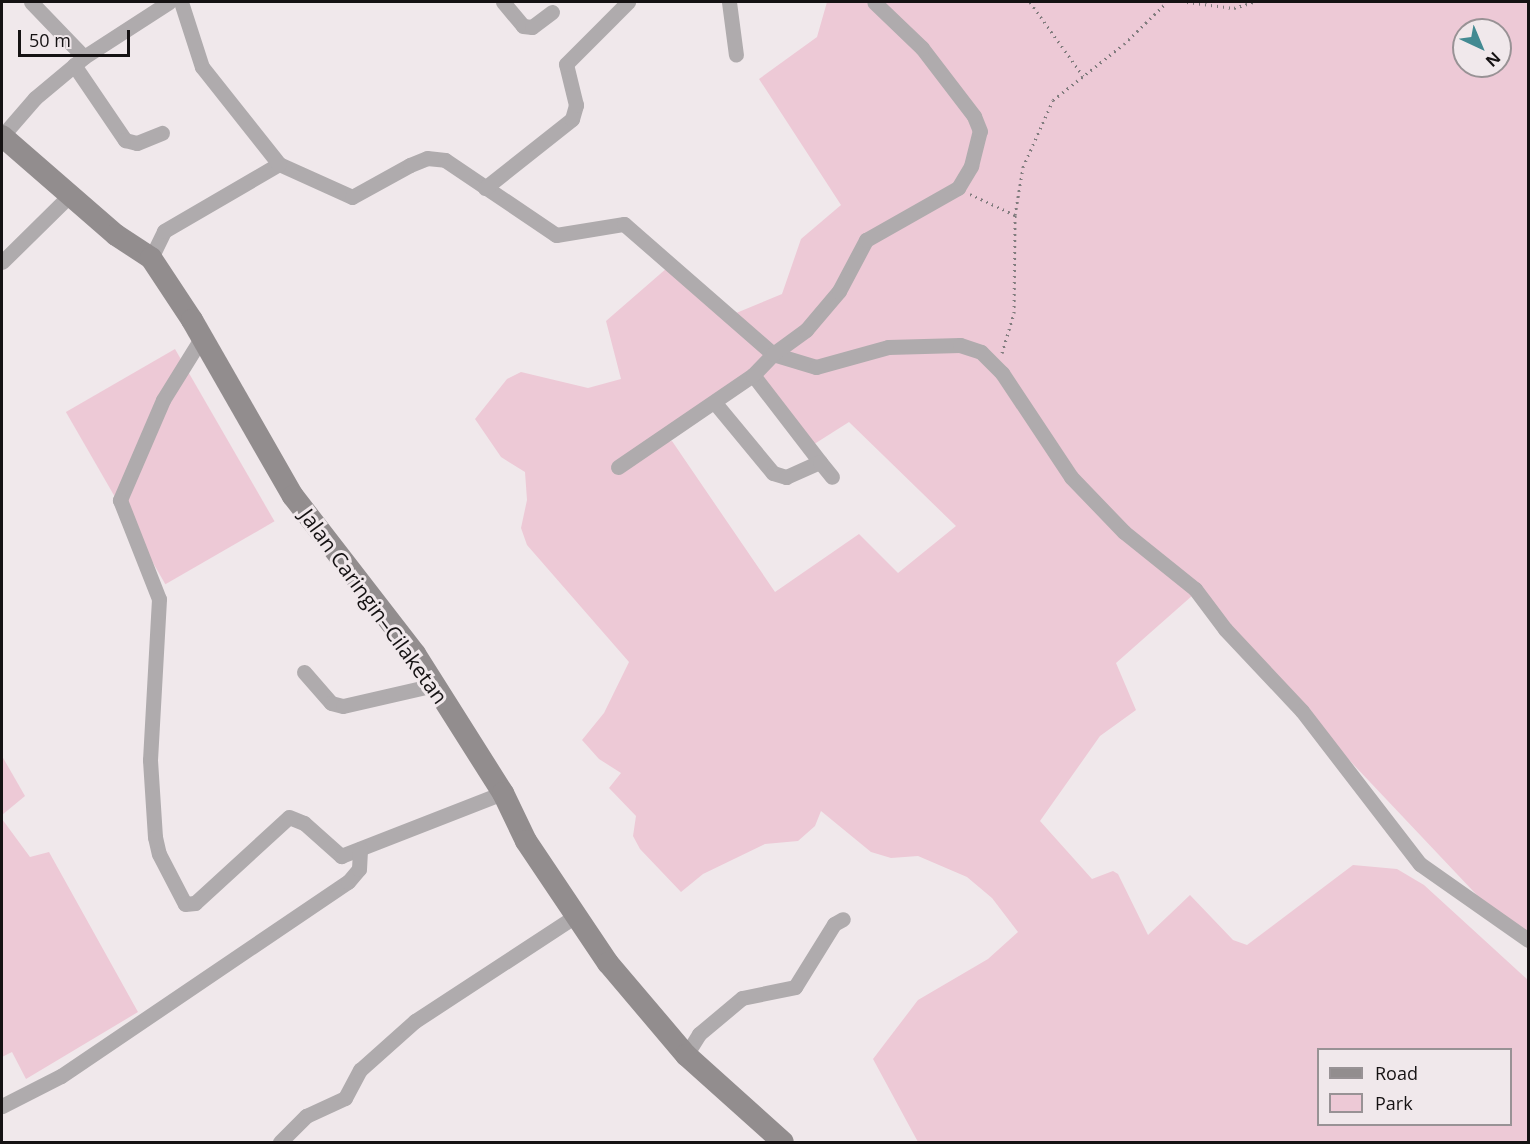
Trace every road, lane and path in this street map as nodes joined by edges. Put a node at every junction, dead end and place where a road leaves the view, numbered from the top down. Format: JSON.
{"nodes":[{"id":1,"x":31,"y":2,"type":"edge"},
{"id":2,"x":169,"y":2,"type":"edge"},
{"id":3,"x":181,"y":2,"type":"edge"},
{"id":4,"x":503,"y":2,"type":"edge"},
{"id":5,"x":628,"y":2,"type":"edge"},
{"id":6,"x":729,"y":2,"type":"edge"},
{"id":7,"x":874,"y":2,"type":"edge"},
{"id":8,"x":1030,"y":2,"type":"edge"},
{"id":9,"x":1167,"y":2,"type":"edge"},
{"id":10,"x":1187,"y":2,"type":"edge"},
{"id":11,"x":1254,"y":2,"type":"edge"},
{"id":12,"x":552,"y":12,"type":"dead end"},
{"id":13,"x":736,"y":55,"type":"dead end"},
{"id":14,"x":79,"y":61,"type":"junction"},
{"id":15,"x":1083,"y":76,"type":"junction"},
{"id":16,"x":162,"y":133,"type":"dead end"},
{"id":17,"x":2,"y":136,"type":"edge"},
{"id":18,"x":279,"y":164,"type":"junction"},
{"id":19,"x":485,"y":188,"type":"junction"},
{"id":20,"x":958,"y":188,"type":"junction"},
{"id":21,"x":70,"y":195,"type":"junction"},
{"id":22,"x":1015,"y":215,"type":"junction"},
{"id":23,"x":151,"y":258,"type":"junction"},
{"id":24,"x":2,"y":262,"type":"edge"},
{"id":25,"x":202,"y":337,"type":"junction"},
{"id":26,"x":772,"y":354,"type":"junction"},
{"id":27,"x":1002,"y":373,"type":"junction"},
{"id":28,"x":753,"y":375,"type":"junction"},
{"id":29,"x":715,"y":403,"type":"junction"},
{"id":30,"x":820,"y":462,"type":"junction"},
{"id":31,"x":618,"y":466,"type":"dead end"},
{"id":32,"x":832,"y":477,"type":"dead end"},
{"id":33,"x":304,"y":672,"type":"dead end"},
{"id":34,"x":435,"y":685,"type":"junction"},
{"id":35,"x":503,"y":793,"type":"junction"},
{"id":36,"x":360,"y":849,"type":"junction"},
{"id":37,"x":576,"y":915,"type":"junction"},
{"id":38,"x":843,"y":919,"type":"dead end"},
{"id":39,"x":1528,"y":940,"type":"edge"},
{"id":40,"x":686,"y":1056,"type":"junction"},
{"id":41,"x":2,"y":1106,"type":"edge"},
{"id":42,"x":779,"y":1141,"type":"edge"},
{"id":43,"x":280,"y":1143,"type":"edge"}],
"edges":[{"from":1,"to":14,"type":"street"},
{"from":2,"to":14,"type":"street"},
{"from":3,"to":18,"type":"street"},
{"from":4,"to":12,"type":"street"},
{"from":5,"to":19,"type":"street"},
{"from":6,"to":13,"type":"street"},
{"from":7,"to":20,"type":"street"},
{"from":8,"to":15,"type":"path"},
{"from":9,"to":15,"type":"path"},
{"from":10,"to":11,"type":"path"},
{"from":14,"to":16,"type":"street"},
{"from":14,"to":17,"type":"street"},
{"from":15,"to":22,"type":"path"},
{"from":17,"to":21,"type":"street","name":"Jalan Caringin–Cilaketan"},
{"from":18,"to":19,"type":"street"},
{"from":18,"to":23,"type":"street"},
{"from":19,"to":26,"type":"street"},
{"from":20,"to":22,"type":"path"},
{"from":20,"to":26,"type":"street"},
{"from":21,"to":23,"type":"street","name":"Jalan Caringin–Cilaketan"},
{"from":21,"to":24,"type":"street"},
{"from":22,"to":27,"type":"path"},
{"from":23,"to":25,"type":"street","name":"Jalan Caringin–Cilaketan"},
{"from":25,"to":34,"type":"street","name":"Jalan Caringin–Cilaketan"},
{"from":25,"to":36,"type":"street"},
{"from":26,"to":27,"type":"street"},
{"from":26,"to":28,"type":"street"},
{"from":27,"to":39,"type":"street"},
{"from":28,"to":29,"type":"street"},
{"from":28,"to":30,"type":"street"},
{"from":29,"to":30,"type":"street"},
{"from":29,"to":31,"type":"street"},
{"from":30,"to":32,"type":"street"},
{"from":33,"to":34,"type":"street"},
{"from":34,"to":35,"type":"street","name":"Jalan Caringin–Cilaketan"},
{"from":35,"to":36,"type":"street"},
{"from":35,"to":37,"type":"street","name":"Jalan Caringin–Cilaketan"},
{"from":36,"to":41,"type":"street"},
{"from":37,"to":40,"type":"street","name":"Jalan Caringin–Cilaketan"},
{"from":37,"to":43,"type":"street"},
{"from":38,"to":40,"type":"street"},
{"from":40,"to":42,"type":"street","name":"Jalan Caringin–Cilaketan"}]}
